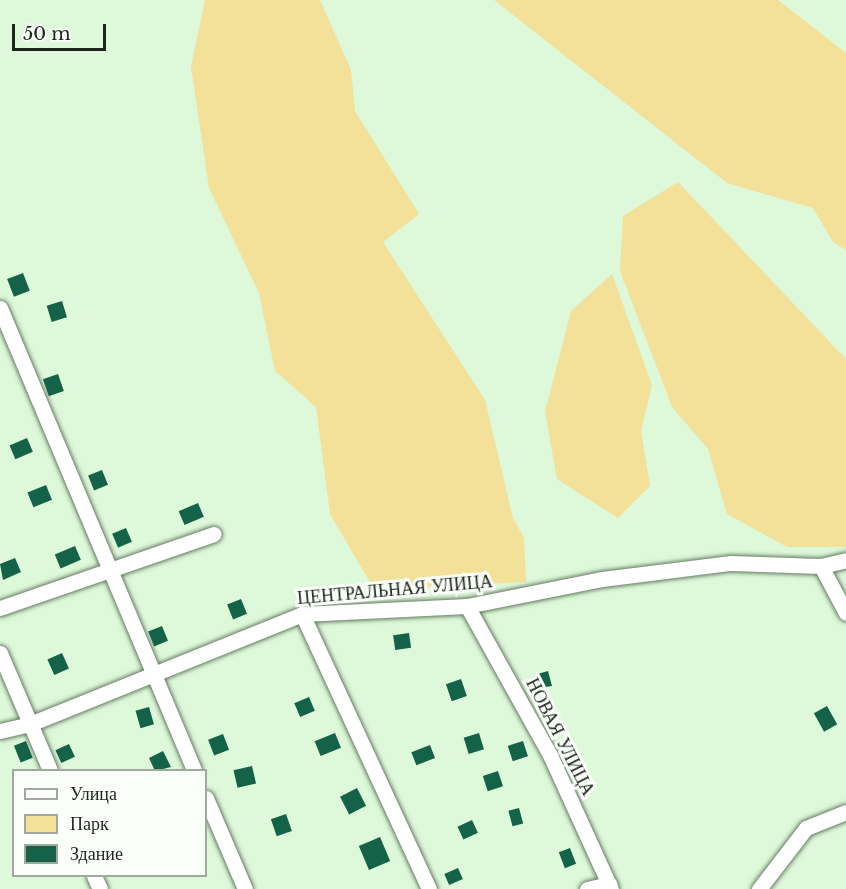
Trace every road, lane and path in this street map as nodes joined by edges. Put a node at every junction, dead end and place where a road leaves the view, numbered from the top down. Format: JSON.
{"nodes":[{"id":1,"x":0,"y":308,"type":"edge"},
{"id":2,"x":214,"y":534,"type":"dead end"},
{"id":3,"x":846,"y":560,"type":"edge"},
{"id":4,"x":821,"y":566,"type":"junction"},
{"id":5,"x":109,"y":569,"type":"junction"},
{"id":6,"x":467,"y":606,"type":"junction"},
{"id":7,"x":0,"y":608,"type":"edge"},
{"id":8,"x":846,"y":613,"type":"edge"},
{"id":9,"x":302,"y":614,"type":"junction"},
{"id":10,"x":0,"y":652,"type":"edge"},
{"id":11,"x":152,"y":671,"type":"junction"},
{"id":12,"x":30,"y":724,"type":"junction"},
{"id":13,"x":0,"y":731,"type":"edge"},
{"id":14,"x":49,"y":769,"type":"edge"},
{"id":15,"x":193,"y":769,"type":"edge"},
{"id":16,"x":207,"y":800,"type":"edge"},
{"id":17,"x":846,"y":812,"type":"edge"},
{"id":18,"x":610,"y":886,"type":"edge"},
{"id":19,"x":245,"y":889,"type":"edge"},
{"id":20,"x":429,"y":889,"type":"edge"},
{"id":21,"x":587,"y":889,"type":"edge"},
{"id":22,"x":759,"y":889,"type":"edge"}],
"edges":[{"from":1,"to":5,"type":"street"},
{"from":2,"to":5,"type":"street"},
{"from":3,"to":4,"type":"street","name":"ЦЕНТРАЛЬНАЯ УЛИЦА"},
{"from":4,"to":6,"type":"street","name":"ЦЕНТРАЛЬНАЯ УЛИЦА"},
{"from":4,"to":8,"type":"street"},
{"from":5,"to":7,"type":"street"},
{"from":5,"to":11,"type":"street"},
{"from":6,"to":9,"type":"street","name":"ЦЕНТРАЛЬНАЯ УЛИЦА"},
{"from":6,"to":18,"type":"street","name":"НОВАЯ УЛИЦА"},
{"from":9,"to":11,"type":"street","name":"ЦЕНТРАЛЬНАЯ УЛИЦА"},
{"from":9,"to":20,"type":"street"},
{"from":10,"to":12,"type":"street"},
{"from":11,"to":12,"type":"street","name":"ЦЕНТРАЛЬНАЯ УЛИЦА"},
{"from":11,"to":15,"type":"street"},
{"from":12,"to":13,"type":"street","name":"ЦЕНТРАЛЬНАЯ УЛИЦА"},
{"from":12,"to":14,"type":"street"},
{"from":16,"to":19,"type":"street"},
{"from":17,"to":22,"type":"street"},
{"from":18,"to":21,"type":"street"}]}
